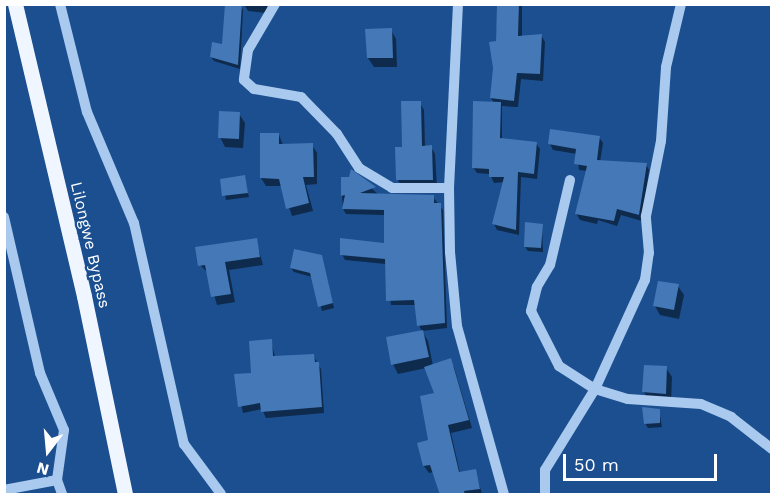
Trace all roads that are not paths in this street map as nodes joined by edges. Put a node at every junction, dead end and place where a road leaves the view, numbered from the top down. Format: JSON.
{"nodes":[{"id":1,"x":15,"y":4,"type":"edge"},
{"id":2,"x":60,"y":4,"type":"edge"},
{"id":3,"x":275,"y":4,"type":"edge"},
{"id":4,"x":458,"y":4,"type":"edge"},
{"id":5,"x":681,"y":4,"type":"edge"},
{"id":6,"x":570,"y":180,"type":"dead end"},
{"id":7,"x":449,"y":189,"type":"junction"},
{"id":8,"x":4,"y":217,"type":"edge"},
{"id":9,"x":595,"y":389,"type":"junction"},
{"id":10,"x":771,"y":449,"type":"edge"},
{"id":11,"x":57,"y":480,"type":"junction"},
{"id":12,"x":4,"y":490,"type":"edge"},
{"id":13,"x":62,"y":495,"type":"edge"},
{"id":14,"x":125,"y":495,"type":"edge"},
{"id":15,"x":221,"y":495,"type":"edge"},
{"id":16,"x":504,"y":495,"type":"edge"},
{"id":17,"x":545,"y":495,"type":"edge"}],
"edges":[{"from":1,"to":14,"type":"main road","name":"Lilongwe Bypass"},
{"from":2,"to":15,"type":"street"},
{"from":3,"to":7,"type":"street"},
{"from":4,"to":7,"type":"street"},
{"from":5,"to":9,"type":"street"},
{"from":6,"to":9,"type":"street"},
{"from":7,"to":16,"type":"street"},
{"from":8,"to":11,"type":"street"},
{"from":9,"to":10,"type":"street"},
{"from":9,"to":17,"type":"street"},
{"from":11,"to":12,"type":"street"},
{"from":11,"to":13,"type":"street"}]}
